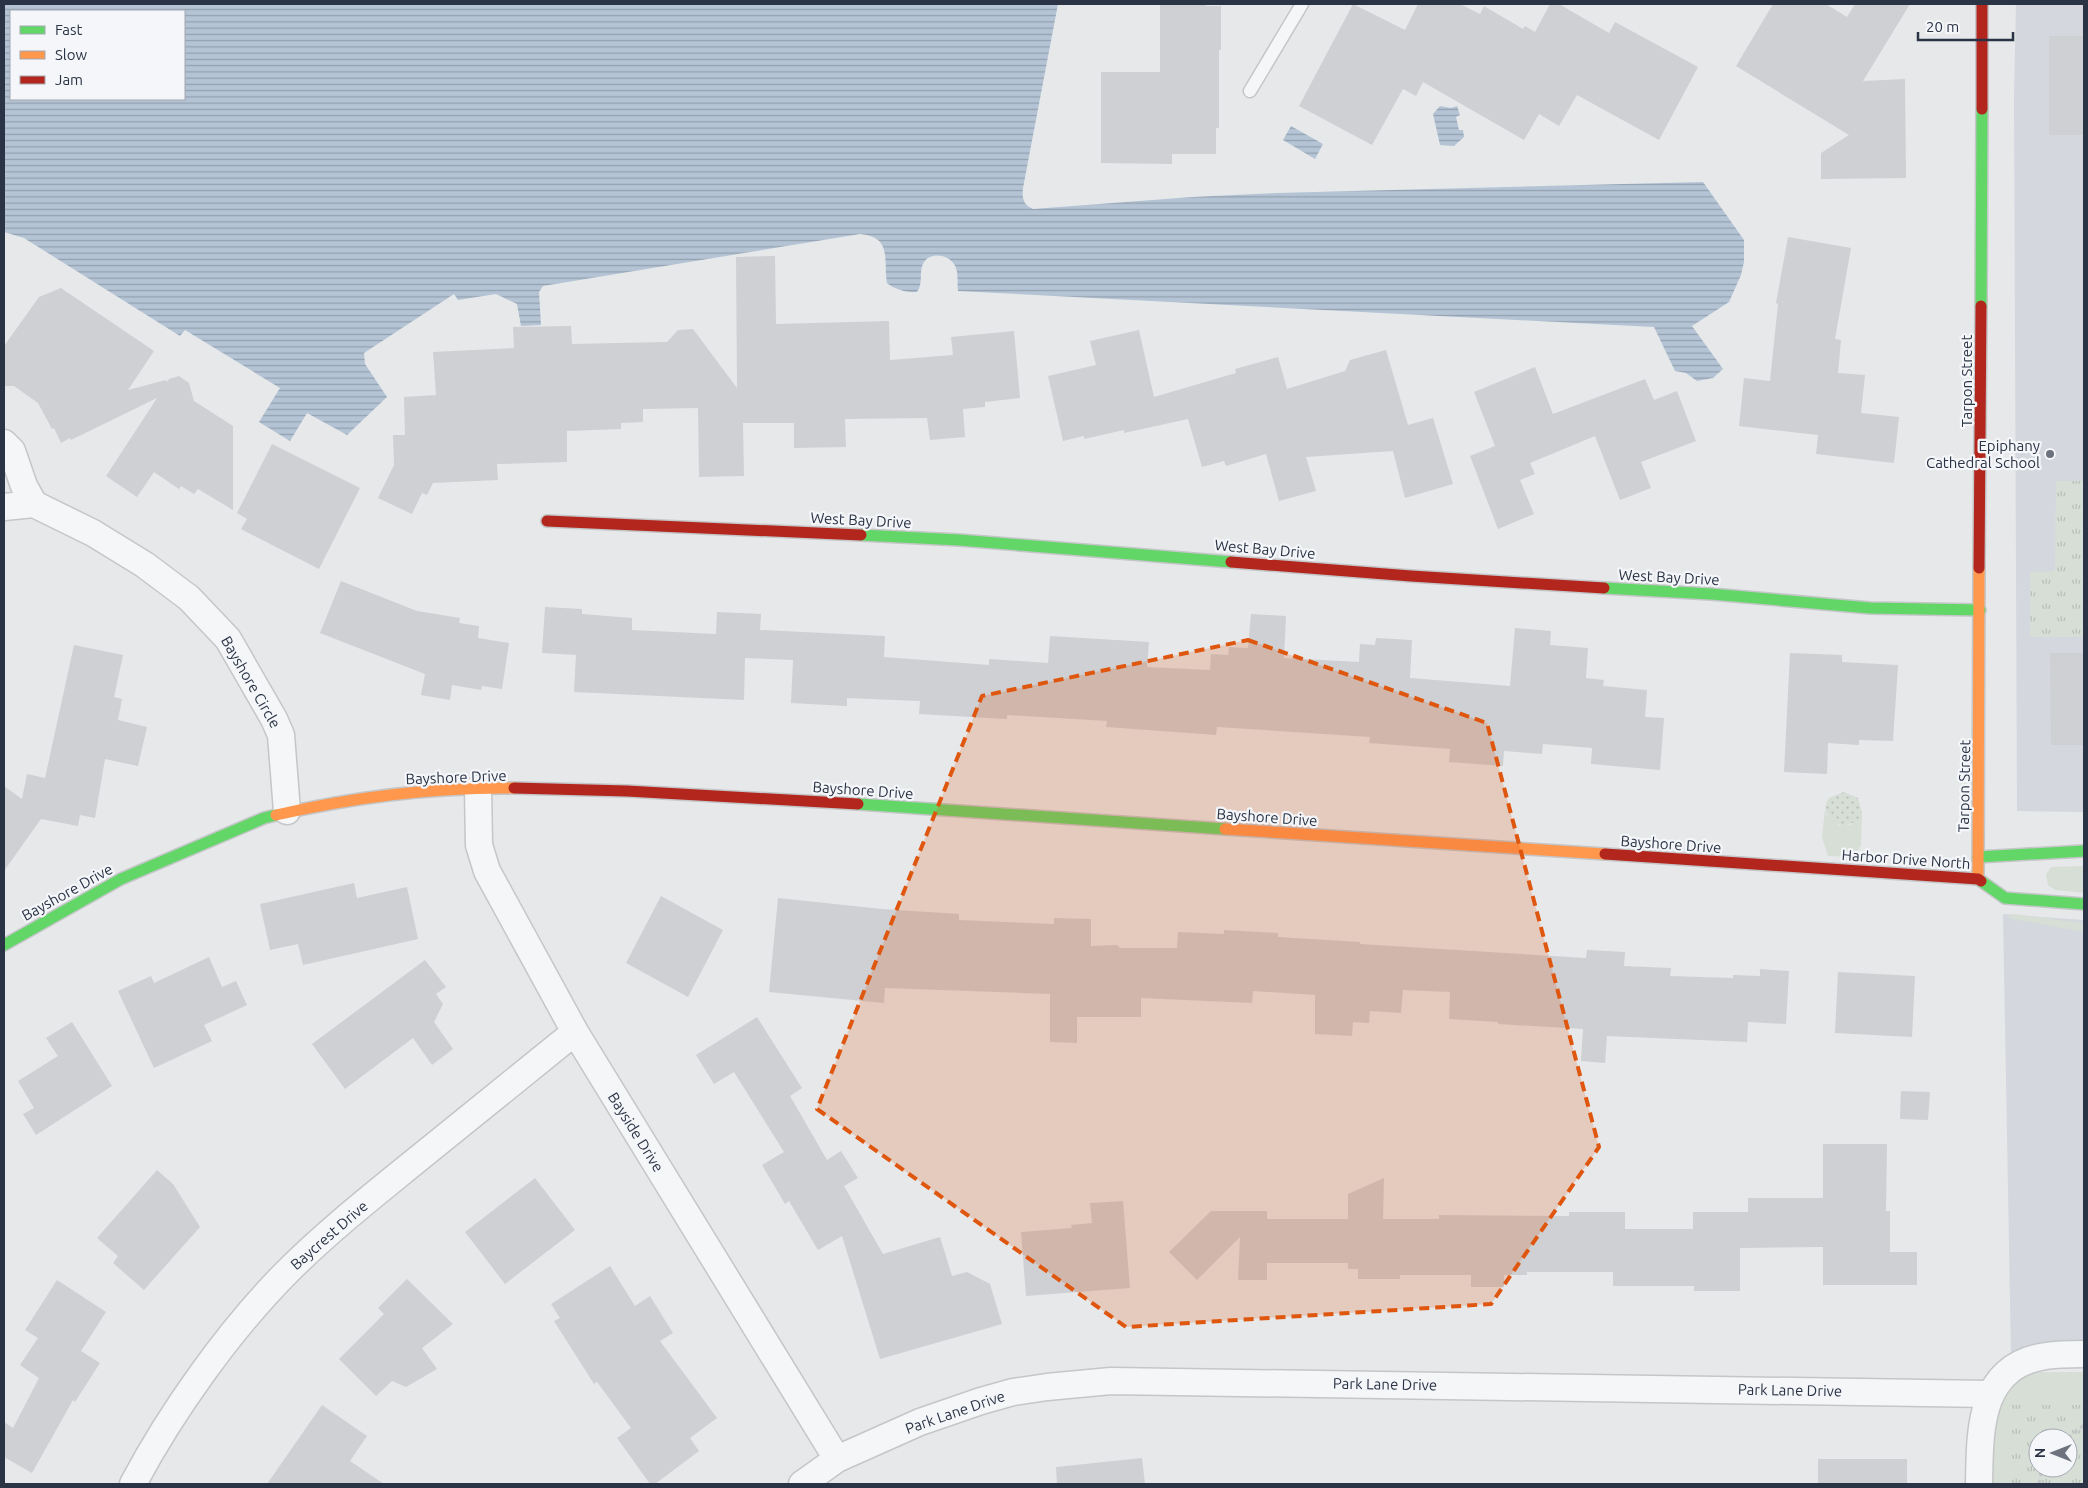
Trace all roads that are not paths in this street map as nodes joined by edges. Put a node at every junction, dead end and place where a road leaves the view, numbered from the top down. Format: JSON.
{"nodes":[{"id":1,"x":1302,"y":4,"type":"edge"},
{"id":2,"x":1982,"y":4,"type":"edge"},
{"id":3,"x":1250,"y":92,"type":"dead end"},
{"id":4,"x":4,"y":443,"type":"edge"},
{"id":5,"x":34,"y":504,"type":"junction"},
{"id":6,"x":4,"y":508,"type":"edge"},
{"id":7,"x":547,"y":521,"type":"dead end"},
{"id":8,"x":1980,"y":610,"type":"junction"},
{"id":9,"x":478,"y":789,"type":"junction"},
{"id":10,"x":288,"y":812,"type":"junction"},
{"id":11,"x":2084,"y":851,"type":"edge"},
{"id":12,"x":1978,"y":856,"type":"junction"},
{"id":13,"x":1750,"y":864,"type":"joint"},
{"id":14,"x":1978,"y":879,"type":"junction"},
{"id":15,"x":2084,"y":904,"type":"edge"},
{"id":16,"x":4,"y":945,"type":"edge"},
{"id":17,"x":575,"y":1032,"type":"junction"},
{"id":18,"x":2084,"y":1354,"type":"edge"},
{"id":19,"x":1990,"y":1394,"type":"junction"},
{"id":20,"x":837,"y":1460,"type":"junction"},
{"id":21,"x":133,"y":1484,"type":"edge"},
{"id":22,"x":802,"y":1484,"type":"edge"},
{"id":23,"x":1979,"y":1484,"type":"edge"}],
"edges":[{"from":1,"to":3,"type":"lane"},
{"from":2,"to":8,"type":"street","name":"Tarpon Street"},
{"from":4,"to":5,"type":"street"},
{"from":5,"to":6,"type":"street"},
{"from":5,"to":10,"type":"street","name":"Bayshore Circle"},
{"from":7,"to":8,"type":"street","name":"West Bay Drive"},
{"from":8,"to":12,"type":"street","name":"Tarpon Street"},
{"from":9,"to":10,"type":"street","name":"Bayshore Drive"},
{"from":9,"to":13,"type":"street","name":"Bayshore Drive"},
{"from":9,"to":17,"type":"street","name":"Bayside Drive"},
{"from":10,"to":16,"type":"street","name":"Bayshore Drive"},
{"from":11,"to":12,"type":"street","name":"Harbor Drive North"},
{"from":12,"to":14,"type":"street","name":"Tarpon Street"},
{"from":13,"to":14,"type":"street","name":"Harbor Drive North"},
{"from":14,"to":15,"type":"street","name":"Harbor Drive North"},
{"from":17,"to":20,"type":"street","name":"Bayside Drive"},
{"from":17,"to":21,"type":"street","name":"Baycrest Drive"},
{"from":18,"to":19,"type":"street"},
{"from":19,"to":20,"type":"street","name":"Park Lane Drive"},
{"from":19,"to":23,"type":"street"},
{"from":20,"to":22,"type":"street","name":"Park Lane Drive"}]}
